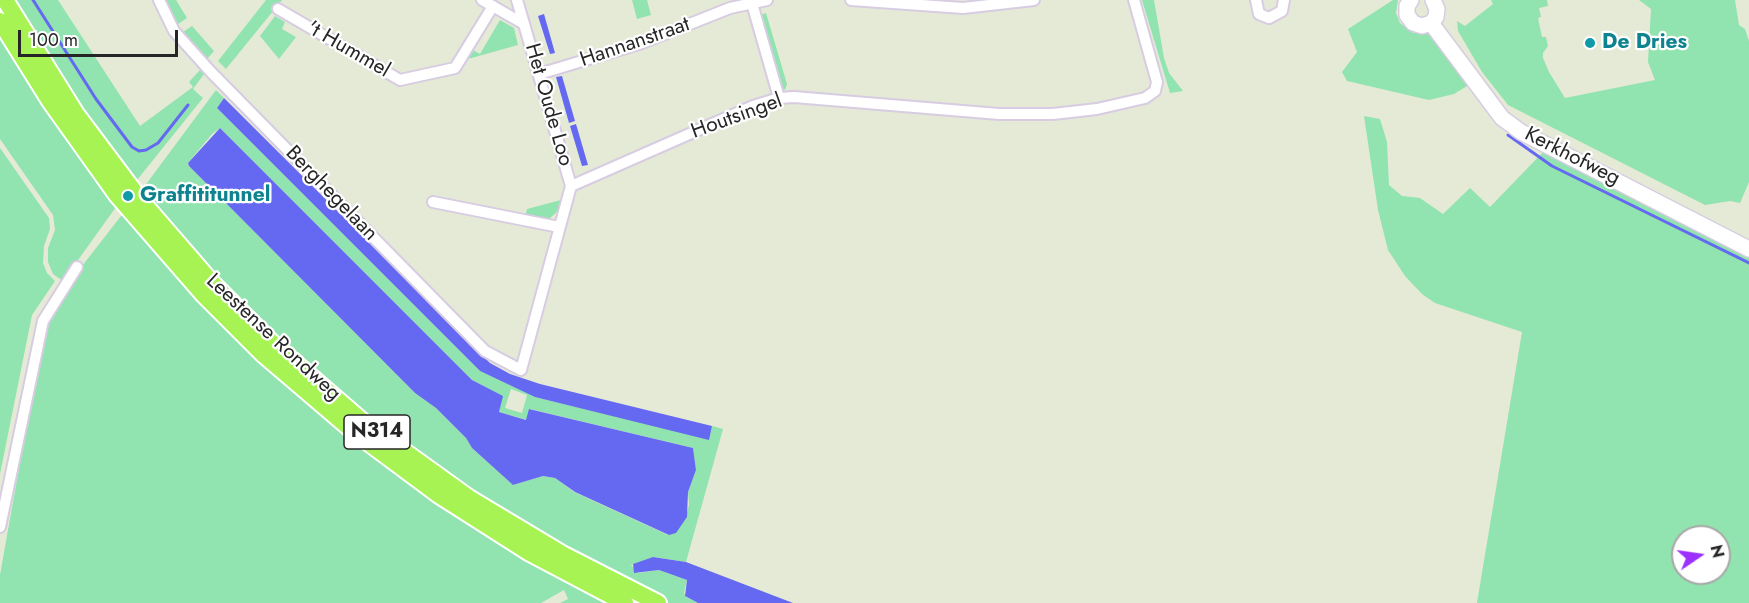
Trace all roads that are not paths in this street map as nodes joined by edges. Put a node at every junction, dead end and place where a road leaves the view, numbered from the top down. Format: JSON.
{"nodes":[{"id":1,"x":5,"y":0,"type":"edge"},
{"id":2,"x":159,"y":0,"type":"edge"},
{"id":3,"x":482,"y":0,"type":"edge"},
{"id":4,"x":518,"y":0,"type":"edge"},
{"id":5,"x":766,"y":0,"type":"edge"},
{"id":6,"x":851,"y":0,"type":"edge"},
{"id":7,"x":1034,"y":0,"type":"edge"},
{"id":8,"x":1134,"y":0,"type":"edge"},
{"id":9,"x":1256,"y":0,"type":"edge"},
{"id":10,"x":1284,"y":0,"type":"edge"},
{"id":11,"x":1411,"y":0,"type":"edge"},
{"id":12,"x":1433,"y":0,"type":"edge"},
{"id":13,"x":752,"y":1,"type":"edge"},
{"id":14,"x":901,"y":3,"type":"edge"},
{"id":15,"x":493,"y":6,"type":"junction"},
{"id":16,"x":278,"y":9,"type":"dead end"},
{"id":17,"x":0,"y":21,"type":"edge"},
{"id":18,"x":1431,"y":22,"type":"junction"},
{"id":19,"x":525,"y":24,"type":"junction"},
{"id":20,"x":539,"y":74,"type":"junction"},
{"id":21,"x":779,"y":98,"type":"junction"},
{"id":22,"x":571,"y":186,"type":"junction"},
{"id":23,"x":122,"y":189,"type":"junction"},
{"id":24,"x":434,"y":202,"type":"dead end"},
{"id":25,"x":137,"y":207,"type":"junction"},
{"id":26,"x":559,"y":227,"type":"junction"},
{"id":27,"x":1749,"y":249,"type":"edge"},
{"id":28,"x":77,"y":267,"type":"dead end"},
{"id":29,"x":0,"y":527,"type":"edge"},
{"id":30,"x":625,"y":603,"type":"edge"},
{"id":31,"x":658,"y":603,"type":"edge"}],
"edges":[{"from":1,"to":23,"type":"main road","name":"Leestense Rondweg","number":"N314"},
{"from":2,"to":26,"type":"street","name":"Berghegelaan"},
{"from":3,"to":15,"type":"street"},
{"from":4,"to":19,"type":"street","name":"Het Oude Loo"},
{"from":5,"to":13,"type":"street","name":"Hannanstraat"},
{"from":6,"to":14,"type":"street"},
{"from":7,"to":14,"type":"street"},
{"from":8,"to":21,"type":"street","name":"Houtsingel"},
{"from":9,"to":10,"type":"street"},
{"from":11,"to":18,"type":"street"},
{"from":12,"to":18,"type":"street"},
{"from":13,"to":20,"type":"street","name":"Hannanstraat"},
{"from":13,"to":21,"type":"street"},
{"from":15,"to":16,"type":"street","name":"'t Hummel"},
{"from":15,"to":19,"type":"street"},
{"from":17,"to":23,"type":"main road","name":"Leestense Rondweg","number":"N314"},
{"from":18,"to":27,"type":"street","name":"Kerkhofweg"},
{"from":19,"to":20,"type":"street","name":"Het Oude Loo"},
{"from":20,"to":22,"type":"street","name":"Het Oude Loo"},
{"from":21,"to":22,"type":"street","name":"Houtsingel"},
{"from":22,"to":26,"type":"street"},
{"from":23,"to":25,"type":"main road","name":"Leestense Rondweg","number":"N314"},
{"from":24,"to":26,"type":"street"},
{"from":25,"to":30,"type":"main road","name":"Leestense Rondweg","number":"N314"},
{"from":25,"to":31,"type":"main road","name":"Leestense Rondweg","number":"N314"},
{"from":28,"to":29,"type":"street"}]}
